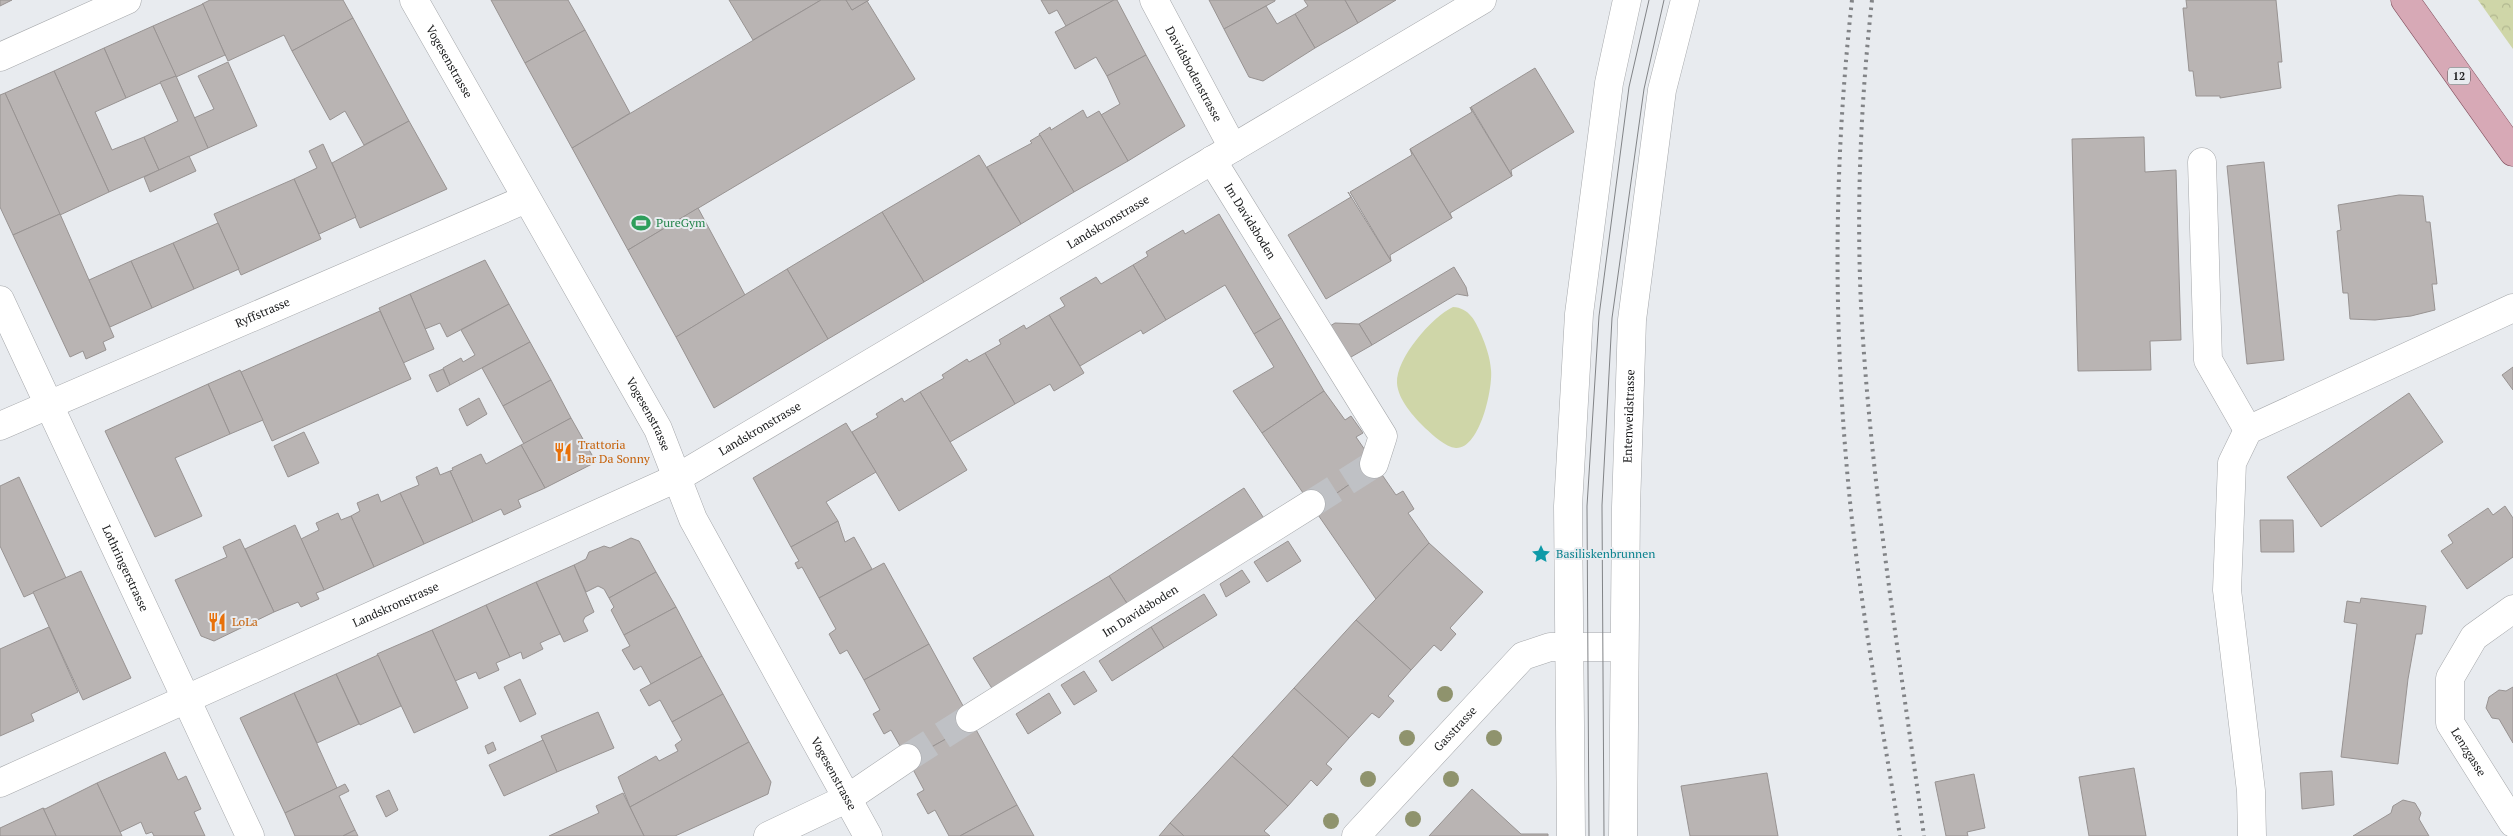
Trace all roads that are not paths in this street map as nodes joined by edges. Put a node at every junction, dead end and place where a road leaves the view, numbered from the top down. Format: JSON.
{"nodes":[{"id":1,"x":127,"y":0,"type":"edge"},
{"id":2,"x":414,"y":0,"type":"edge"},
{"id":3,"x":1154,"y":0,"type":"edge"},
{"id":4,"x":1482,"y":0,"type":"edge"},
{"id":5,"x":1627,"y":0,"type":"edge"},
{"id":6,"x":1685,"y":0,"type":"edge"},
{"id":7,"x":2405,"y":0,"type":"edge"},
{"id":8,"x":0,"y":58,"type":"edge"},
{"id":9,"x":2513,"y":152,"type":"edge"},
{"id":10,"x":1222,"y":154,"type":"junction"},
{"id":11,"x":2202,"y":162,"type":"dead end"},
{"id":12,"x":526,"y":199,"type":"junction"},
{"id":13,"x":0,"y":300,"type":"edge"},
{"id":14,"x":2513,"y":308,"type":"edge"},
{"id":15,"x":47,"y":404,"type":"junction"},
{"id":16,"x":0,"y":426,"type":"edge"},
{"id":17,"x":2248,"y":430,"type":"junction"},
{"id":18,"x":1374,"y":464,"type":"tunnel mouth"},
{"id":19,"x":677,"y":478,"type":"junction"},
{"id":20,"x":1311,"y":504,"type":"tunnel mouth"},
{"id":21,"x":2513,"y":609,"type":"edge"},
{"id":22,"x":1570,"y":647,"type":"junction"},
{"id":23,"x":1624,"y":647,"type":"junction"},
{"id":24,"x":187,"y":697,"type":"junction"},
{"id":25,"x":970,"y":718,"type":"tunnel mouth"},
{"id":26,"x":907,"y":758,"type":"tunnel mouth"},
{"id":27,"x":0,"y":783,"type":"edge"},
{"id":28,"x":848,"y":798,"type":"junction"},
{"id":29,"x":2513,"y":823,"type":"edge"},
{"id":30,"x":250,"y":836,"type":"edge"},
{"id":31,"x":768,"y":836,"type":"edge"},
{"id":32,"x":868,"y":836,"type":"edge"},
{"id":33,"x":1356,"y":836,"type":"edge"},
{"id":34,"x":1571,"y":836,"type":"edge"},
{"id":35,"x":1623,"y":836,"type":"edge"},
{"id":36,"x":2252,"y":836,"type":"edge"}],
"edges":[{"from":1,"to":8,"type":"street"},
{"from":2,"to":12,"type":"street","name":"Vogesenstrasse"},
{"from":3,"to":10,"type":"street","name":"Davidsbodenstrasse"},
{"from":4,"to":10,"type":"street","name":"Landskronstrasse"},
{"from":5,"to":22,"type":"street"},
{"from":6,"to":23,"type":"street","name":"Entenweidstrasse"},
{"from":7,"to":9,"type":"main road","number":"12"},
{"from":10,"to":18,"type":"street","name":"Im Davidsboden"},
{"from":10,"to":19,"type":"street","name":"Landskronstrasse"},
{"from":11,"to":17,"type":"street"},
{"from":12,"to":15,"type":"street","name":"Ryffstrasse"},
{"from":12,"to":19,"type":"street","name":"Vogesenstrasse"},
{"from":13,"to":15,"type":"street","name":"Lothringerstrasse"},
{"from":14,"to":17,"type":"street"},
{"from":15,"to":16,"type":"street","name":"Ryffstrasse"},
{"from":15,"to":24,"type":"street","name":"Lothringerstrasse"},
{"from":17,"to":36,"type":"street"},
{"from":19,"to":24,"type":"street","name":"Landskronstrasse"},
{"from":19,"to":28,"type":"street","name":"Vogesenstrasse"},
{"from":20,"to":25,"type":"street","name":"Im Davidsboden"},
{"from":21,"to":29,"type":"street","name":"Lenzgasse"},
{"from":22,"to":23,"type":"street","name":"Gasstrasse"},
{"from":22,"to":33,"type":"street","name":"Gasstrasse"},
{"from":22,"to":34,"type":"street"},
{"from":23,"to":35,"type":"street","name":"Entenweidstrasse"},
{"from":24,"to":27,"type":"street","name":"Landskronstrasse"},
{"from":24,"to":30,"type":"street","name":"Lothringerstrasse"},
{"from":26,"to":28,"type":"street"},
{"from":28,"to":31,"type":"street"},
{"from":28,"to":32,"type":"street","name":"Vogesenstrasse"}]}
